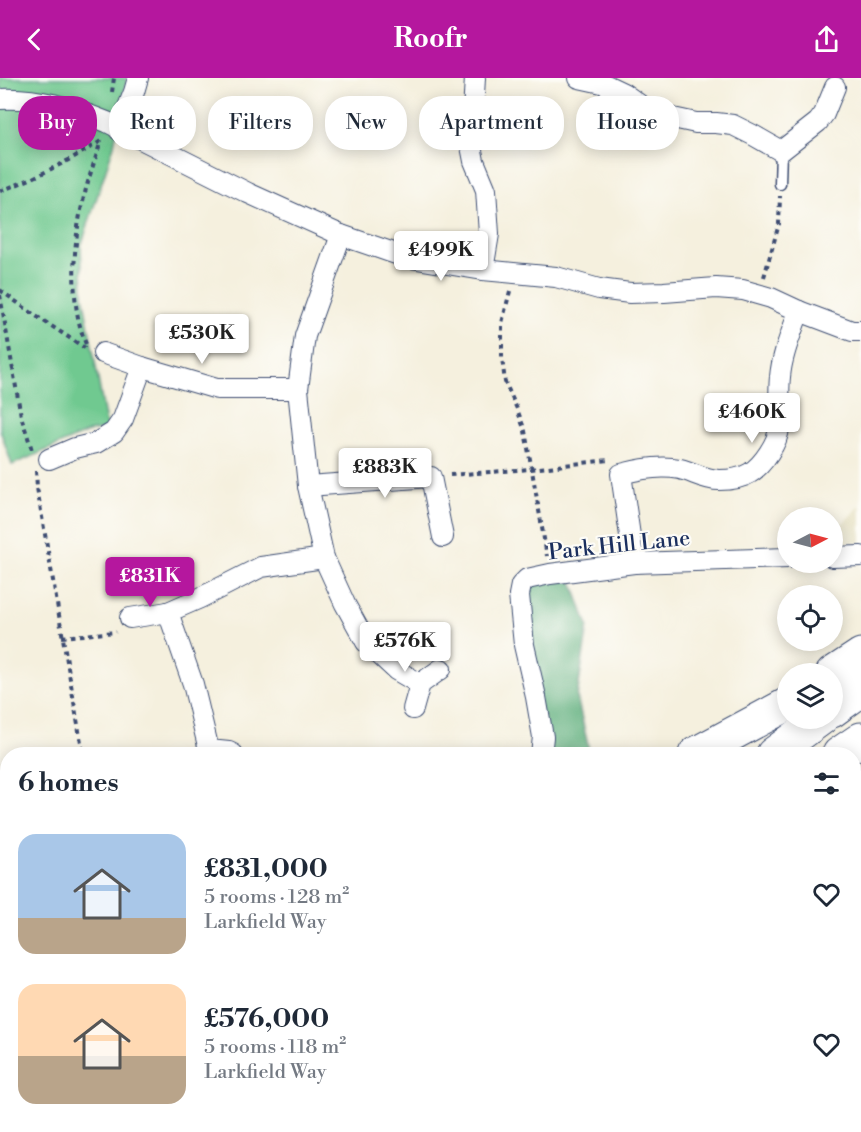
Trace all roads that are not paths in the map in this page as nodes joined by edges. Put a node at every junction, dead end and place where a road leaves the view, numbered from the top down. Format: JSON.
{"nodes":[{"id":1,"x":138,"y":78,"type":"edge"},
{"id":2,"x":475,"y":78,"type":"edge"},
{"id":3,"x":579,"y":78,"type":"edge"},
{"id":4,"x":835,"y":87,"type":"dead end"},
{"id":5,"x":131,"y":96,"type":"edge"},
{"id":6,"x":0,"y":99,"type":"edge"},
{"id":7,"x":109,"y":131,"type":"edge"},
{"id":8,"x":152,"y":150,"type":"edge"},
{"id":9,"x":781,"y":151,"type":"junction"},
{"id":10,"x":780,"y":184,"type":"road end"},
{"id":11,"x":341,"y":235,"type":"junction"},
{"id":12,"x":483,"y":270,"type":"junction"},
{"id":13,"x":799,"y":311,"type":"junction"},
{"id":14,"x":861,"y":331,"type":"edge"},
{"id":15,"x":103,"y":353,"type":"dead end"},
{"id":16,"x":142,"y":367,"type":"junction"},
{"id":17,"x":298,"y":389,"type":"junction"},
{"id":18,"x":42,"y":460,"type":"road end"},
{"id":19,"x":308,"y":486,"type":"junction"},
{"id":20,"x":443,"y":537,"type":"dead end"},
{"id":21,"x":861,"y":556,"type":"edge"},
{"id":22,"x":843,"y":557,"type":"edge"},
{"id":23,"x":324,"y":558,"type":"junction"},
{"id":24,"x":777,"y":558,"type":"edge"},
{"id":25,"x":634,"y":563,"type":"junction"},
{"id":26,"x":168,"y":612,"type":"junction"},
{"id":27,"x":130,"y":618,"type":"road end"},
{"id":28,"x":861,"y":655,"type":"edge"},
{"id":29,"x":843,"y":667,"type":"edge"},
{"id":30,"x":441,"y":669,"type":"dead end"},
{"id":31,"x":420,"y":684,"type":"junction"},
{"id":32,"x":861,"y":690,"type":"edge"},
{"id":33,"x":843,"y":703,"type":"edge"},
{"id":34,"x":413,"y":709,"type":"dead end"},
{"id":35,"x":777,"y":710,"type":"edge"},
{"id":36,"x":807,"y":729,"type":"edge"},
{"id":37,"x":861,"y":738,"type":"edge"},
{"id":38,"x":205,"y":747,"type":"edge"},
{"id":39,"x":542,"y":747,"type":"edge"},
{"id":40,"x":708,"y":747,"type":"edge"},
{"id":41,"x":783,"y":747,"type":"edge"},
{"id":42,"x":849,"y":747,"type":"edge"}],
"edges":[{"from":1,"to":5,"type":"street"},
{"from":2,"to":12,"type":"street"},
{"from":3,"to":9,"type":"street"},
{"from":4,"to":9,"type":"street"},
{"from":6,"to":7,"type":"street"},
{"from":8,"to":11,"type":"street"},
{"from":9,"to":10,"type":"lane"},
{"from":11,"to":12,"type":"street"},
{"from":11,"to":17,"type":"street"},
{"from":12,"to":13,"type":"street"},
{"from":13,"to":14,"type":"street"},
{"from":13,"to":25,"type":"street"},
{"from":15,"to":16,"type":"street"},
{"from":16,"to":17,"type":"street"},
{"from":16,"to":18,"type":"street"},
{"from":17,"to":19,"type":"street"},
{"from":19,"to":20,"type":"street"},
{"from":19,"to":23,"type":"street"},
{"from":21,"to":22,"type":"street"},
{"from":23,"to":26,"type":"street"},
{"from":23,"to":31,"type":"street"},
{"from":24,"to":25,"type":"street","name":"Park Hill Lane"},
{"from":25,"to":39,"type":"street","name":"Park Hill Lane"},
{"from":26,"to":27,"type":"street"},
{"from":26,"to":38,"type":"street"},
{"from":28,"to":29,"type":"highway"},
{"from":30,"to":31,"type":"street"},
{"from":31,"to":34,"type":"street"},
{"from":32,"to":33,"type":"highway"},
{"from":35,"to":40,"type":"highway"},
{"from":36,"to":41,"type":"highway"},
{"from":37,"to":42,"type":"highway"}]}
